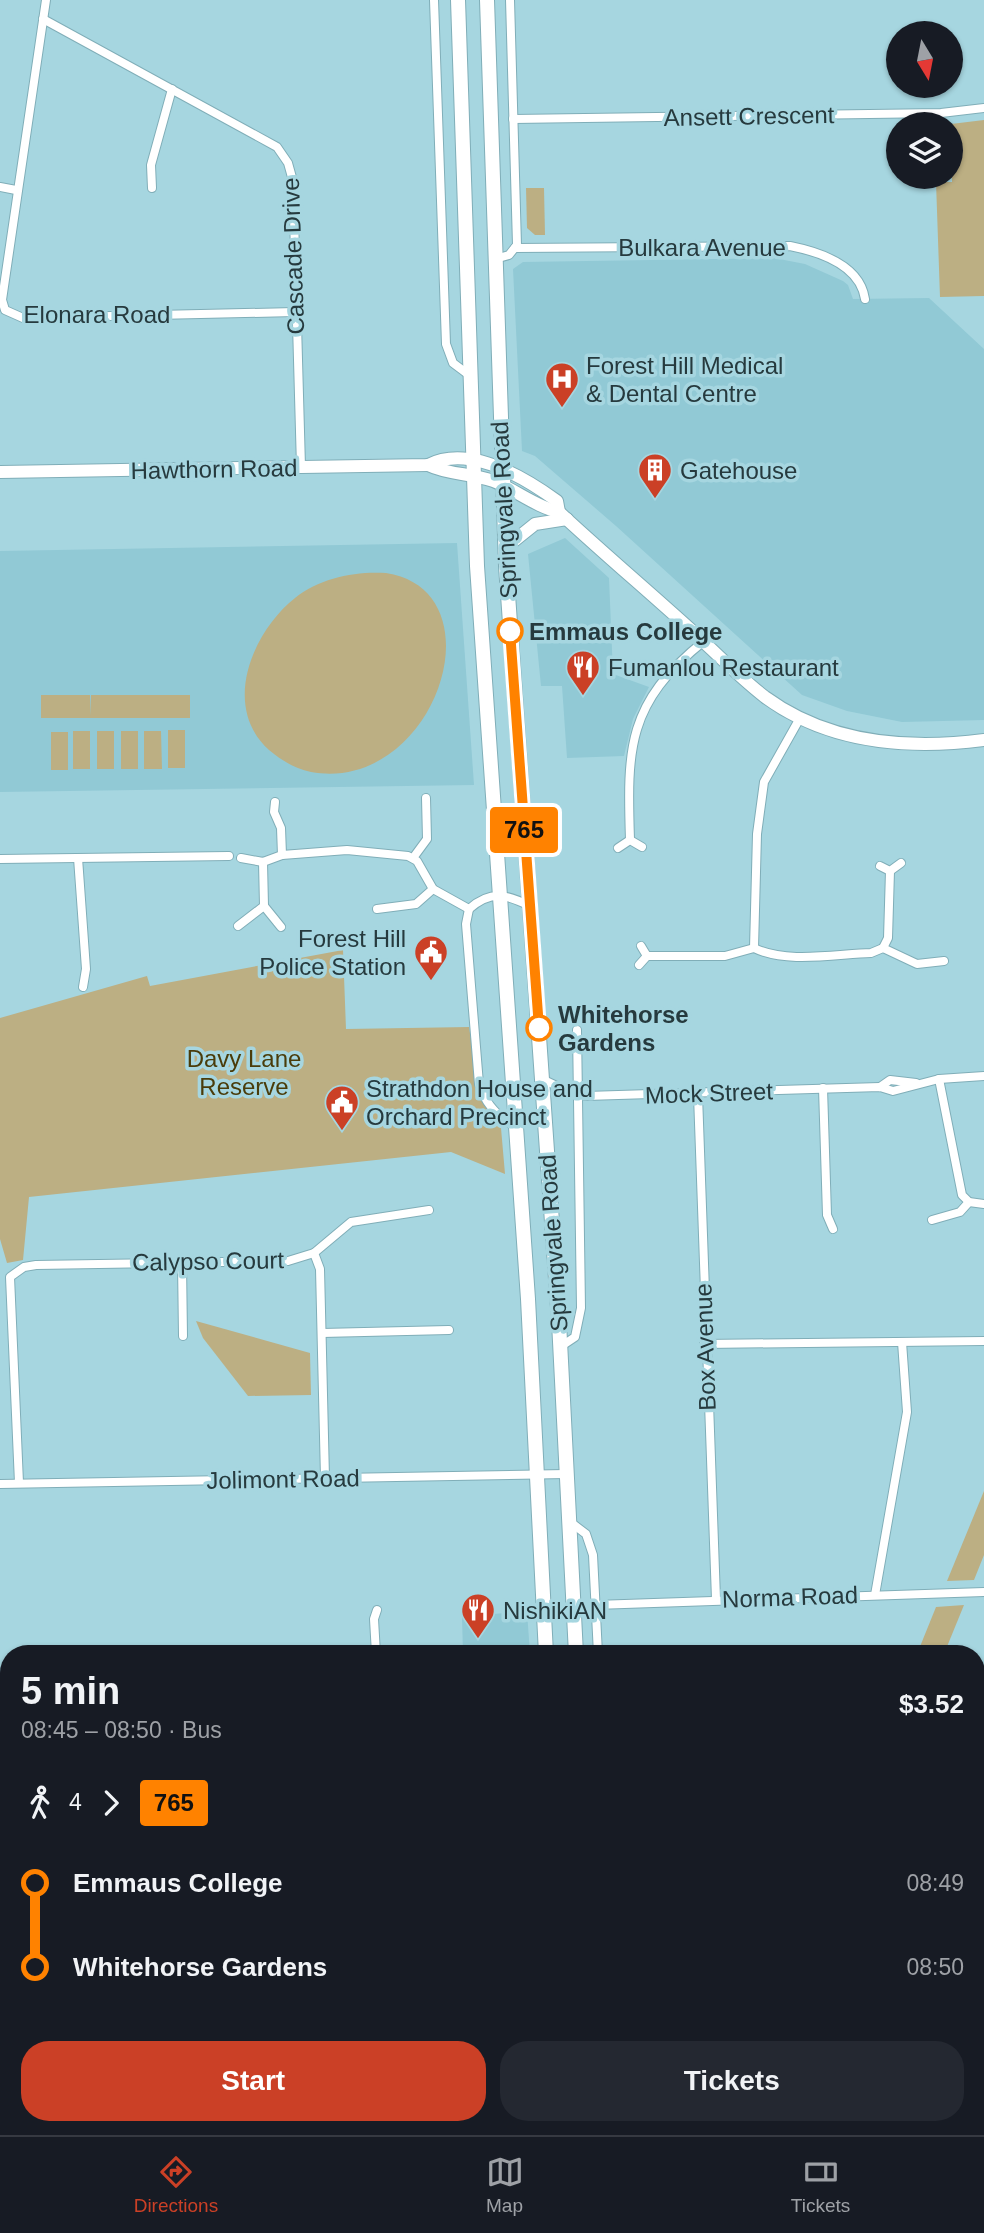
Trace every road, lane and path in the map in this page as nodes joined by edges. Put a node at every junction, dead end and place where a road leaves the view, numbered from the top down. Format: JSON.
{"nodes":[{"id":1,"x":46,"y":0,"type":"edge"},
{"id":2,"x":434,"y":0,"type":"edge"},
{"id":3,"x":458,"y":0,"type":"edge"},
{"id":4,"x":487,"y":0,"type":"edge"},
{"id":5,"x":510,"y":0,"type":"edge"},
{"id":6,"x":43,"y":19,"type":"junction"},
{"id":7,"x":172,"y":89,"type":"junction"},
{"id":8,"x":984,"y":108,"type":"edge"},
{"id":9,"x":513,"y":119,"type":"junction"},
{"id":10,"x":0,"y":187,"type":"edge"},
{"id":11,"x":152,"y":188,"type":"dead end"},
{"id":12,"x":16,"y":190,"type":"junction"},
{"id":13,"x":515,"y":248,"type":"junction"},
{"id":14,"x":495,"y":259,"type":"junction"},
{"id":15,"x":865,"y":299,"type":"dead end"},
{"id":16,"x":295,"y":312,"type":"junction"},
{"id":17,"x":2,"y":313,"type":"edge"},
{"id":18,"x":469,"y":375,"type":"junction"},
{"id":19,"x":301,"y":467,"type":"junction"},
{"id":20,"x":473,"y":468,"type":"junction"},
{"id":21,"x":501,"y":469,"type":"junction"},
{"id":22,"x":0,"y":472,"type":"edge"},
{"id":23,"x":502,"y":485,"type":"junction"},
{"id":24,"x":564,"y":516,"type":"junction"},
{"id":25,"x":505,"y":548,"type":"junction"},
{"id":26,"x":704,"y":641,"type":"junction"},
{"id":27,"x":800,"y":718,"type":"junction"},
{"id":28,"x":984,"y":740,"type":"edge"},
{"id":29,"x":426,"y":798,"type":"dead end"},
{"id":30,"x":275,"y":802,"type":"dead end"},
{"id":31,"x":630,"y":840,"type":"junction"},
{"id":32,"x":642,"y":847,"type":"dead end"},
{"id":33,"x":618,"y":848,"type":"dead end"},
{"id":34,"x":282,"y":855,"type":"junction"},
{"id":35,"x":229,"y":856,"type":"dead end"},
{"id":36,"x":78,"y":858,"type":"junction"},
{"id":37,"x":241,"y":858,"type":"dead end"},
{"id":38,"x":413,"y":858,"type":"junction"},
{"id":39,"x":0,"y":859,"type":"edge"},
{"id":40,"x":263,"y":862,"type":"junction"},
{"id":41,"x":901,"y":863,"type":"dead end"},
{"id":42,"x":880,"y":866,"type":"dead end"},
{"id":43,"x":890,"y":871,"type":"junction"},
{"id":44,"x":433,"y":889,"type":"junction"},
{"id":45,"x":500,"y":894,"type":"junction"},
{"id":46,"x":264,"y":906,"type":"junction"},
{"id":47,"x":530,"y":906,"type":"junction"},
{"id":48,"x":377,"y":909,"type":"dead end"},
{"id":49,"x":469,"y":909,"type":"junction"},
{"id":50,"x":238,"y":926,"type":"dead end"},
{"id":51,"x":281,"y":927,"type":"dead end"},
{"id":52,"x":640,"y":946,"type":"dead end"},
{"id":53,"x":883,"y":947,"type":"junction"},
{"id":54,"x":754,"y":948,"type":"junction"},
{"id":55,"x":647,"y":956,"type":"junction"},
{"id":56,"x":944,"y":961,"type":"dead end"},
{"id":57,"x":639,"y":965,"type":"dead end"},
{"id":58,"x":83,"y":987,"type":"dead end"},
{"id":59,"x":577,"y":1030,"type":"dead end"},
{"id":60,"x":984,"y":1076,"type":"edge"},
{"id":61,"x":542,"y":1079,"type":"junction"},
{"id":62,"x":939,"y":1079,"type":"junction"},
{"id":63,"x":822,"y":1088,"type":"junction"},
{"id":64,"x":698,"y":1095,"type":"junction"},
{"id":65,"x":578,"y":1096,"type":"junction"},
{"id":66,"x":516,"y":1127,"type":"junction"},
{"id":67,"x":970,"y":1202,"type":"junction"},
{"id":68,"x":984,"y":1203,"type":"edge"},
{"id":69,"x":429,"y":1210,"type":"dead end"},
{"id":70,"x":932,"y":1220,"type":"dead end"},
{"id":71,"x":833,"y":1229,"type":"dead end"},
{"id":72,"x":314,"y":1253,"type":"junction"},
{"id":73,"x":182,"y":1263,"type":"junction"},
{"id":74,"x":449,"y":1330,"type":"dead end"},
{"id":75,"x":322,"y":1333,"type":"junction"},
{"id":76,"x":183,"y":1336,"type":"dead end"},
{"id":77,"x":984,"y":1341,"type":"edge"},
{"id":78,"x":902,"y":1342,"type":"junction"},
{"id":79,"x":704,"y":1344,"type":"junction"},
{"id":80,"x":560,"y":1347,"type":"junction"},
{"id":81,"x":566,"y":1474,"type":"junction"},
{"id":82,"x":537,"y":1475,"type":"junction"},
{"id":83,"x":325,"y":1478,"type":"junction"},
{"id":84,"x":19,"y":1483,"type":"junction"},
{"id":85,"x":0,"y":1484,"type":"edge"},
{"id":86,"x":569,"y":1521,"type":"junction"},
{"id":87,"x":984,"y":1592,"type":"edge"},
{"id":88,"x":875,"y":1595,"type":"junction"},
{"id":89,"x":716,"y":1600,"type":"junction"},
{"id":90,"x":595,"y":1605,"type":"junction"},
{"id":91,"x":377,"y":1609,"type":"dead end"},
{"id":92,"x":375,"y":1645,"type":"edge"},
{"id":93,"x":546,"y":1645,"type":"edge"},
{"id":94,"x":576,"y":1645,"type":"edge"},
{"id":95,"x":597,"y":1645,"type":"edge"}],
"edges":[{"from":1,"to":6,"type":"street","name":"Elonara Road"},
{"from":2,"to":18,"type":"street"},
{"from":3,"to":18,"type":"highway","name":"Springvale Road"},
{"from":4,"to":14,"type":"highway","name":"Springvale Road"},
{"from":5,"to":9,"type":"street"},
{"from":6,"to":7,"type":"street","name":"Cascade Drive"},
{"from":6,"to":12,"type":"street","name":"Elonara Road"},
{"from":7,"to":11,"type":"street"},
{"from":7,"to":16,"type":"street","name":"Cascade Drive"},
{"from":8,"to":9,"type":"street","name":"Ansett Crescent"},
{"from":9,"to":13,"type":"street"},
{"from":10,"to":12,"type":"street"},
{"from":12,"to":17,"type":"street","name":"Elonara Road"},
{"from":13,"to":14,"type":"street"},
{"from":13,"to":15,"type":"street","name":"Bulkara Avenue"},
{"from":14,"to":21,"type":"highway","name":"Springvale Road"},
{"from":16,"to":17,"type":"street","name":"Elonara Road"},
{"from":16,"to":19,"type":"street","name":"Cascade Drive"},
{"from":18,"to":20,"type":"highway","name":"Springvale Road"},
{"from":19,"to":20,"type":"main road","name":"Hawthorn Road"},
{"from":19,"to":22,"type":"main road","name":"Hawthorn Road"},
{"from":20,"to":21,"type":"main road","name":"Hawthorn Road"},
{"from":20,"to":23,"type":"main road","name":"Hawthorn Road"},
{"from":20,"to":45,"type":"highway","name":"Springvale Road"},
{"from":21,"to":23,"type":"highway","name":"Springvale Road"},
{"from":21,"to":24,"type":"main road","name":"Hawthorn Road"},
{"from":23,"to":24,"type":"main road","name":"Hawthorn Road"},
{"from":23,"to":25,"type":"highway","name":"Springvale Road"},
{"from":24,"to":25,"type":"main road"},
{"from":24,"to":26,"type":"main road","name":"Hawthorn Road"},
{"from":25,"to":47,"type":"highway","name":"Springvale Road"},
{"from":26,"to":27,"type":"main road","name":"Hawthorn Road"},
{"from":26,"to":31,"type":"street"},
{"from":27,"to":28,"type":"main road","name":"Hawthorn Road"},
{"from":27,"to":54,"type":"street"},
{"from":29,"to":38,"type":"street"},
{"from":30,"to":34,"type":"street"},
{"from":31,"to":32,"type":"street"},
{"from":31,"to":33,"type":"street"},
{"from":34,"to":38,"type":"street"},
{"from":34,"to":40,"type":"street"},
{"from":35,"to":36,"type":"street"},
{"from":36,"to":39,"type":"street"},
{"from":36,"to":58,"type":"street"},
{"from":37,"to":40,"type":"street"},
{"from":38,"to":44,"type":"street"},
{"from":40,"to":46,"type":"street"},
{"from":41,"to":43,"type":"street"},
{"from":42,"to":43,"type":"street"},
{"from":43,"to":53,"type":"street"},
{"from":44,"to":48,"type":"street"},
{"from":44,"to":49,"type":"street"},
{"from":45,"to":47,"type":"street"},
{"from":45,"to":49,"type":"street"},
{"from":45,"to":66,"type":"highway","name":"Springvale Road"},
{"from":46,"to":50,"type":"street"},
{"from":46,"to":51,"type":"street"},
{"from":47,"to":61,"type":"highway","name":"Springvale Road"},
{"from":49,"to":66,"type":"street","name":"Springvale Road"},
{"from":52,"to":55,"type":"street"},
{"from":53,"to":54,"type":"street"},
{"from":53,"to":56,"type":"street"},
{"from":54,"to":55,"type":"street"},
{"from":55,"to":57,"type":"street"},
{"from":59,"to":65,"type":"street","name":"Springvale Road"},
{"from":60,"to":62,"type":"street","name":"Mock Street"},
{"from":61,"to":65,"type":"street","name":"Mock Street"},
{"from":61,"to":80,"type":"highway","name":"Springvale Road"},
{"from":62,"to":63,"type":"street","name":"Mock Street"},
{"from":62,"to":67,"type":"street"},
{"from":63,"to":64,"type":"street","name":"Mock Street"},
{"from":63,"to":71,"type":"street"},
{"from":64,"to":65,"type":"street","name":"Mock Street"},
{"from":64,"to":79,"type":"street","name":"Box Avenue"},
{"from":65,"to":80,"type":"street","name":"Springvale Road"},
{"from":66,"to":82,"type":"highway","name":"Springvale Road"},
{"from":67,"to":68,"type":"street"},
{"from":67,"to":70,"type":"street"},
{"from":69,"to":72,"type":"street","name":"Calypso Court"},
{"from":72,"to":73,"type":"street","name":"Calypso Court"},
{"from":72,"to":75,"type":"street"},
{"from":73,"to":76,"type":"street"},
{"from":73,"to":84,"type":"street","name":"Calypso Court"},
{"from":74,"to":75,"type":"street"},
{"from":75,"to":83,"type":"street"},
{"from":77,"to":78,"type":"street"},
{"from":78,"to":79,"type":"street"},
{"from":78,"to":88,"type":"street"},
{"from":79,"to":89,"type":"street","name":"Box Avenue"},
{"from":80,"to":81,"type":"highway","name":"Springvale Road"},
{"from":81,"to":82,"type":"street","name":"Jolimont Road"},
{"from":81,"to":86,"type":"highway","name":"Springvale Road"},
{"from":82,"to":83,"type":"street","name":"Jolimont Road"},
{"from":82,"to":93,"type":"highway","name":"Springvale Road"},
{"from":83,"to":84,"type":"street","name":"Jolimont Road"},
{"from":84,"to":85,"type":"street","name":"Jolimont Road"},
{"from":86,"to":90,"type":"street"},
{"from":86,"to":94,"type":"highway","name":"Springvale Road"},
{"from":87,"to":88,"type":"street","name":"Norma Road"},
{"from":88,"to":89,"type":"street","name":"Norma Road"},
{"from":89,"to":90,"type":"street","name":"Norma Road"},
{"from":90,"to":95,"type":"street"},
{"from":91,"to":92,"type":"street"}]}
